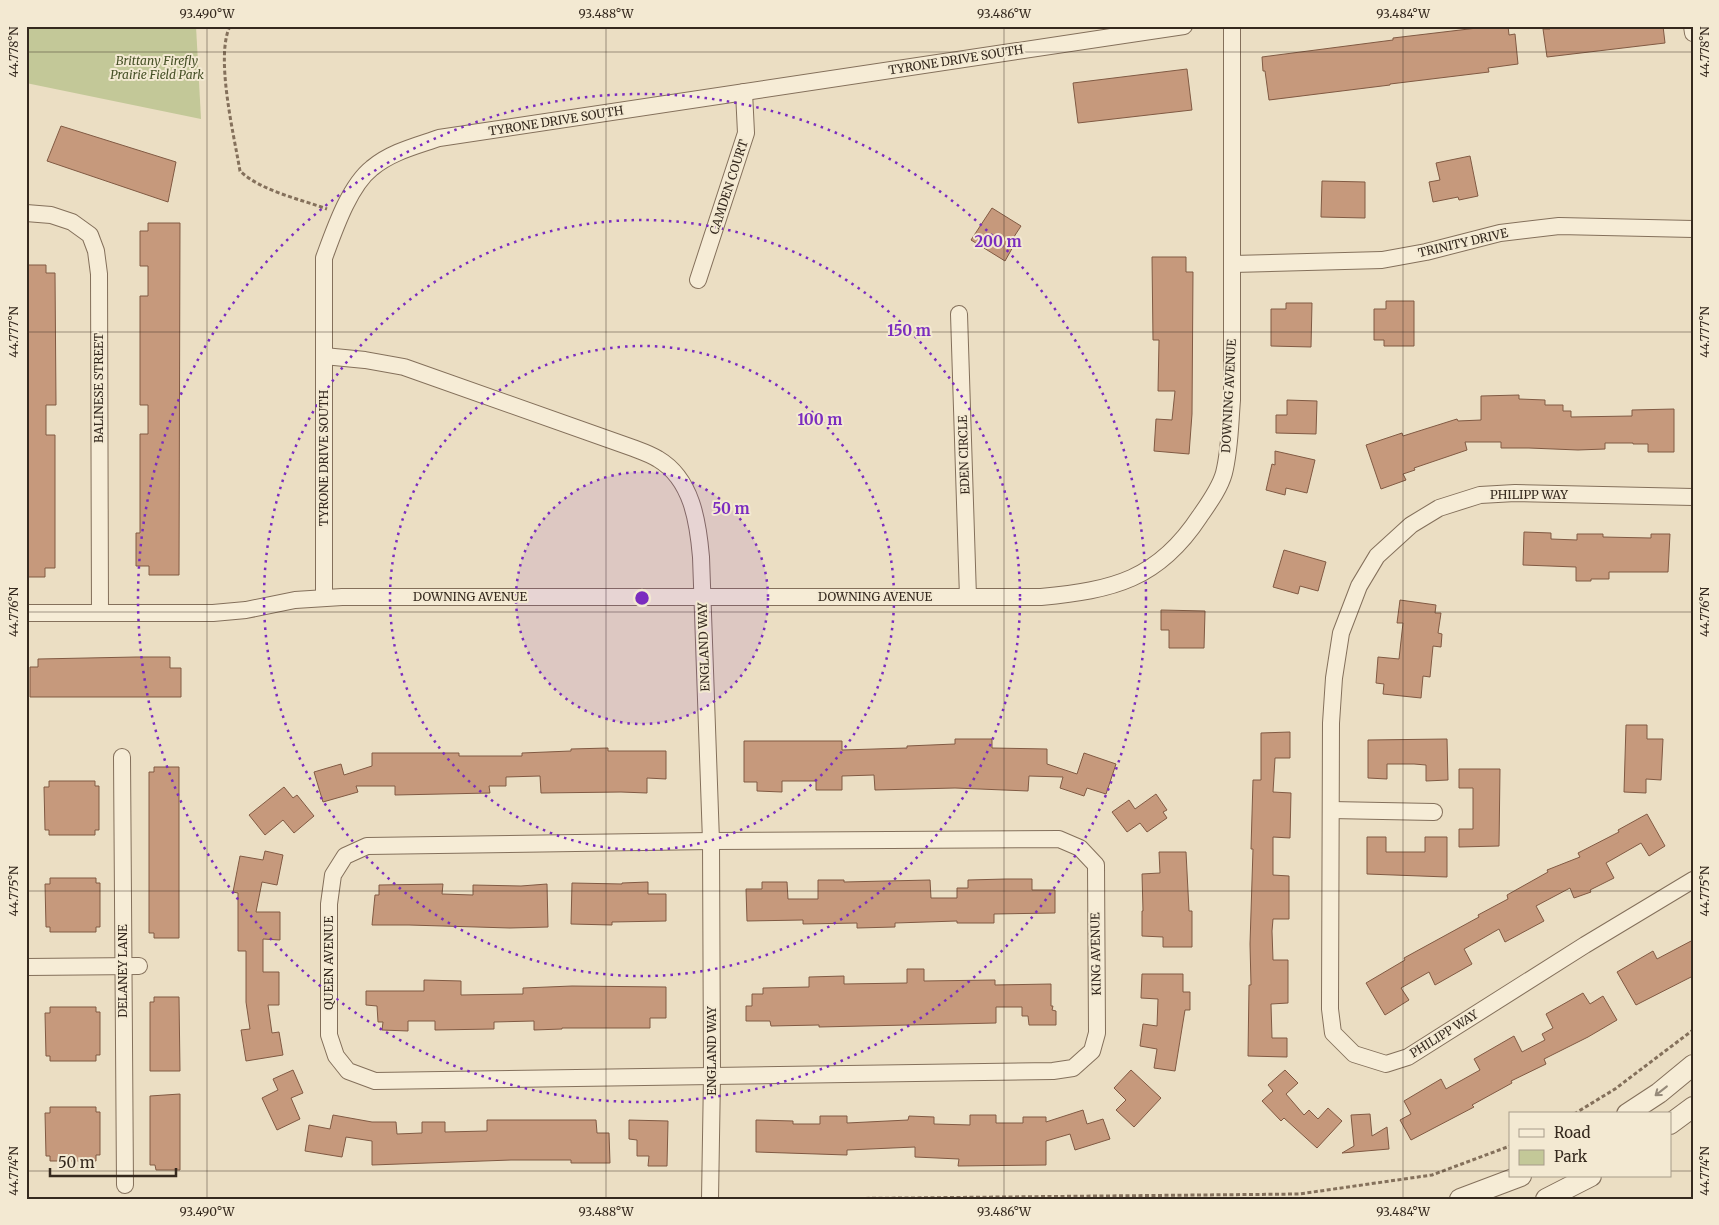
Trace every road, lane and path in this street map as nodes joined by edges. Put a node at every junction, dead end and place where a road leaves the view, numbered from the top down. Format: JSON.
{"nodes":[{"id":1,"x":230,"y":26,"type":"edge"},
{"id":2,"x":1184,"y":26,"type":"edge"},
{"id":3,"x":1232,"y":26,"type":"edge"},
{"id":4,"x":1692,"y":26,"type":"edge"},
{"id":5,"x":1693,"y":33,"type":"edge"},
{"id":6,"x":744,"y":92,"type":"junction"},
{"id":7,"x":26,"y":213,"type":"edge"},
{"id":8,"x":341,"y":215,"type":"junction"},
{"id":9,"x":1693,"y":229,"type":"edge"},
{"id":10,"x":1233,"y":264,"type":"junction"},
{"id":11,"x":698,"y":280,"type":"dead end"},
{"id":12,"x":959,"y":314,"type":"dead end"},
{"id":13,"x":324,"y":356,"type":"junction"},
{"id":14,"x":1693,"y":497,"type":"edge"},
{"id":15,"x":702,"y":597,"type":"junction"},
{"id":16,"x":968,"y":597,"type":"junction"},
{"id":17,"x":324,"y":598,"type":"junction"},
{"id":18,"x":100,"y":612,"type":"junction"},
{"id":19,"x":26,"y":613,"type":"edge"},
{"id":20,"x":122,"y":756,"type":"dead end"},
{"id":21,"x":1331,"y":810,"type":"junction"},
{"id":22,"x":1434,"y":812,"type":"dead end"},
{"id":23,"x":711,"y":841,"type":"junction"},
{"id":24,"x":1693,"y":880,"type":"edge"},
{"id":25,"x":131,"y":966,"type":"junction"},
{"id":26,"x":26,"y":967,"type":"edge"},
{"id":27,"x":1693,"y":1030,"type":"edge"},
{"id":28,"x":1693,"y":1065,"type":"edge"},
{"id":29,"x":712,"y":1076,"type":"junction"},
{"id":30,"x":1693,"y":1107,"type":"edge"},
{"id":31,"x":1577,"y":1112,"type":"edge"},
{"id":32,"x":1630,"y":1112,"type":"edge"},
{"id":33,"x":1672,"y":1123,"type":"edge"},
{"id":34,"x":1509,"y":1146,"type":"edge"},
{"id":35,"x":1516,"y":1178,"type":"edge"},
{"id":36,"x":1587,"y":1178,"type":"edge"},
{"id":37,"x":125,"y":1185,"type":"dead end"},
{"id":38,"x":710,"y":1199,"type":"edge"},
{"id":39,"x":807,"y":1199,"type":"edge"},
{"id":40,"x":1460,"y":1199,"type":"edge"},
{"id":41,"x":1546,"y":1199,"type":"edge"}],
"edges":[{"from":1,"to":8,"type":"path"},
{"from":2,"to":6,"type":"street","name":"TYRONE DRIVE SOUTH"},
{"from":3,"to":10,"type":"street","name":"DOWNING AVENUE"},
{"from":4,"to":5,"type":"street"},
{"from":6,"to":8,"type":"street","name":"TYRONE DRIVE SOUTH"},
{"from":6,"to":11,"type":"street","name":"CAMDEN COURT"},
{"from":7,"to":18,"type":"street","name":"BALINESE STREET"},
{"from":8,"to":13,"type":"street","name":"TYRONE DRIVE SOUTH"},
{"from":9,"to":10,"type":"street","name":"TRINITY DRIVE"},
{"from":10,"to":16,"type":"street","name":"DOWNING AVENUE"},
{"from":12,"to":16,"type":"street","name":"EDEN CIRCLE"},
{"from":13,"to":15,"type":"street","name":"ENGLAND WAY"},
{"from":13,"to":17,"type":"street","name":"TYRONE DRIVE SOUTH"},
{"from":14,"to":21,"type":"street","name":"PHILIPP WAY"},
{"from":15,"to":16,"type":"street","name":"DOWNING AVENUE"},
{"from":15,"to":17,"type":"street","name":"DOWNING AVENUE"},
{"from":15,"to":23,"type":"street","name":"ENGLAND WAY"},
{"from":17,"to":18,"type":"street","name":"DOWNING AVENUE"},
{"from":18,"to":19,"type":"street","name":"DOWNING AVENUE"},
{"from":20,"to":25,"type":"street","name":"DELANEY LANE"},
{"from":21,"to":22,"type":"street"},
{"from":21,"to":24,"type":"street","name":"PHILIPP WAY"},
{"from":23,"to":29,"type":"street","name":"ENGLAND WAY"},
{"from":23,"to":29,"type":"street","name":"QUEEN AVENUE"},
{"from":23,"to":29,"type":"street","name":"KING AVENUE"},
{"from":25,"to":26,"type":"street"},
{"from":25,"to":37,"type":"street","name":"DELANEY LANE"},
{"from":27,"to":31,"type":"path"},
{"from":28,"to":32,"type":"street","one_way":true},
{"from":29,"to":38,"type":"street","name":"ENGLAND WAY"},
{"from":30,"to":33,"type":"street"},
{"from":34,"to":39,"type":"path"},
{"from":35,"to":40,"type":"street"},
{"from":36,"to":41,"type":"street"}]}
